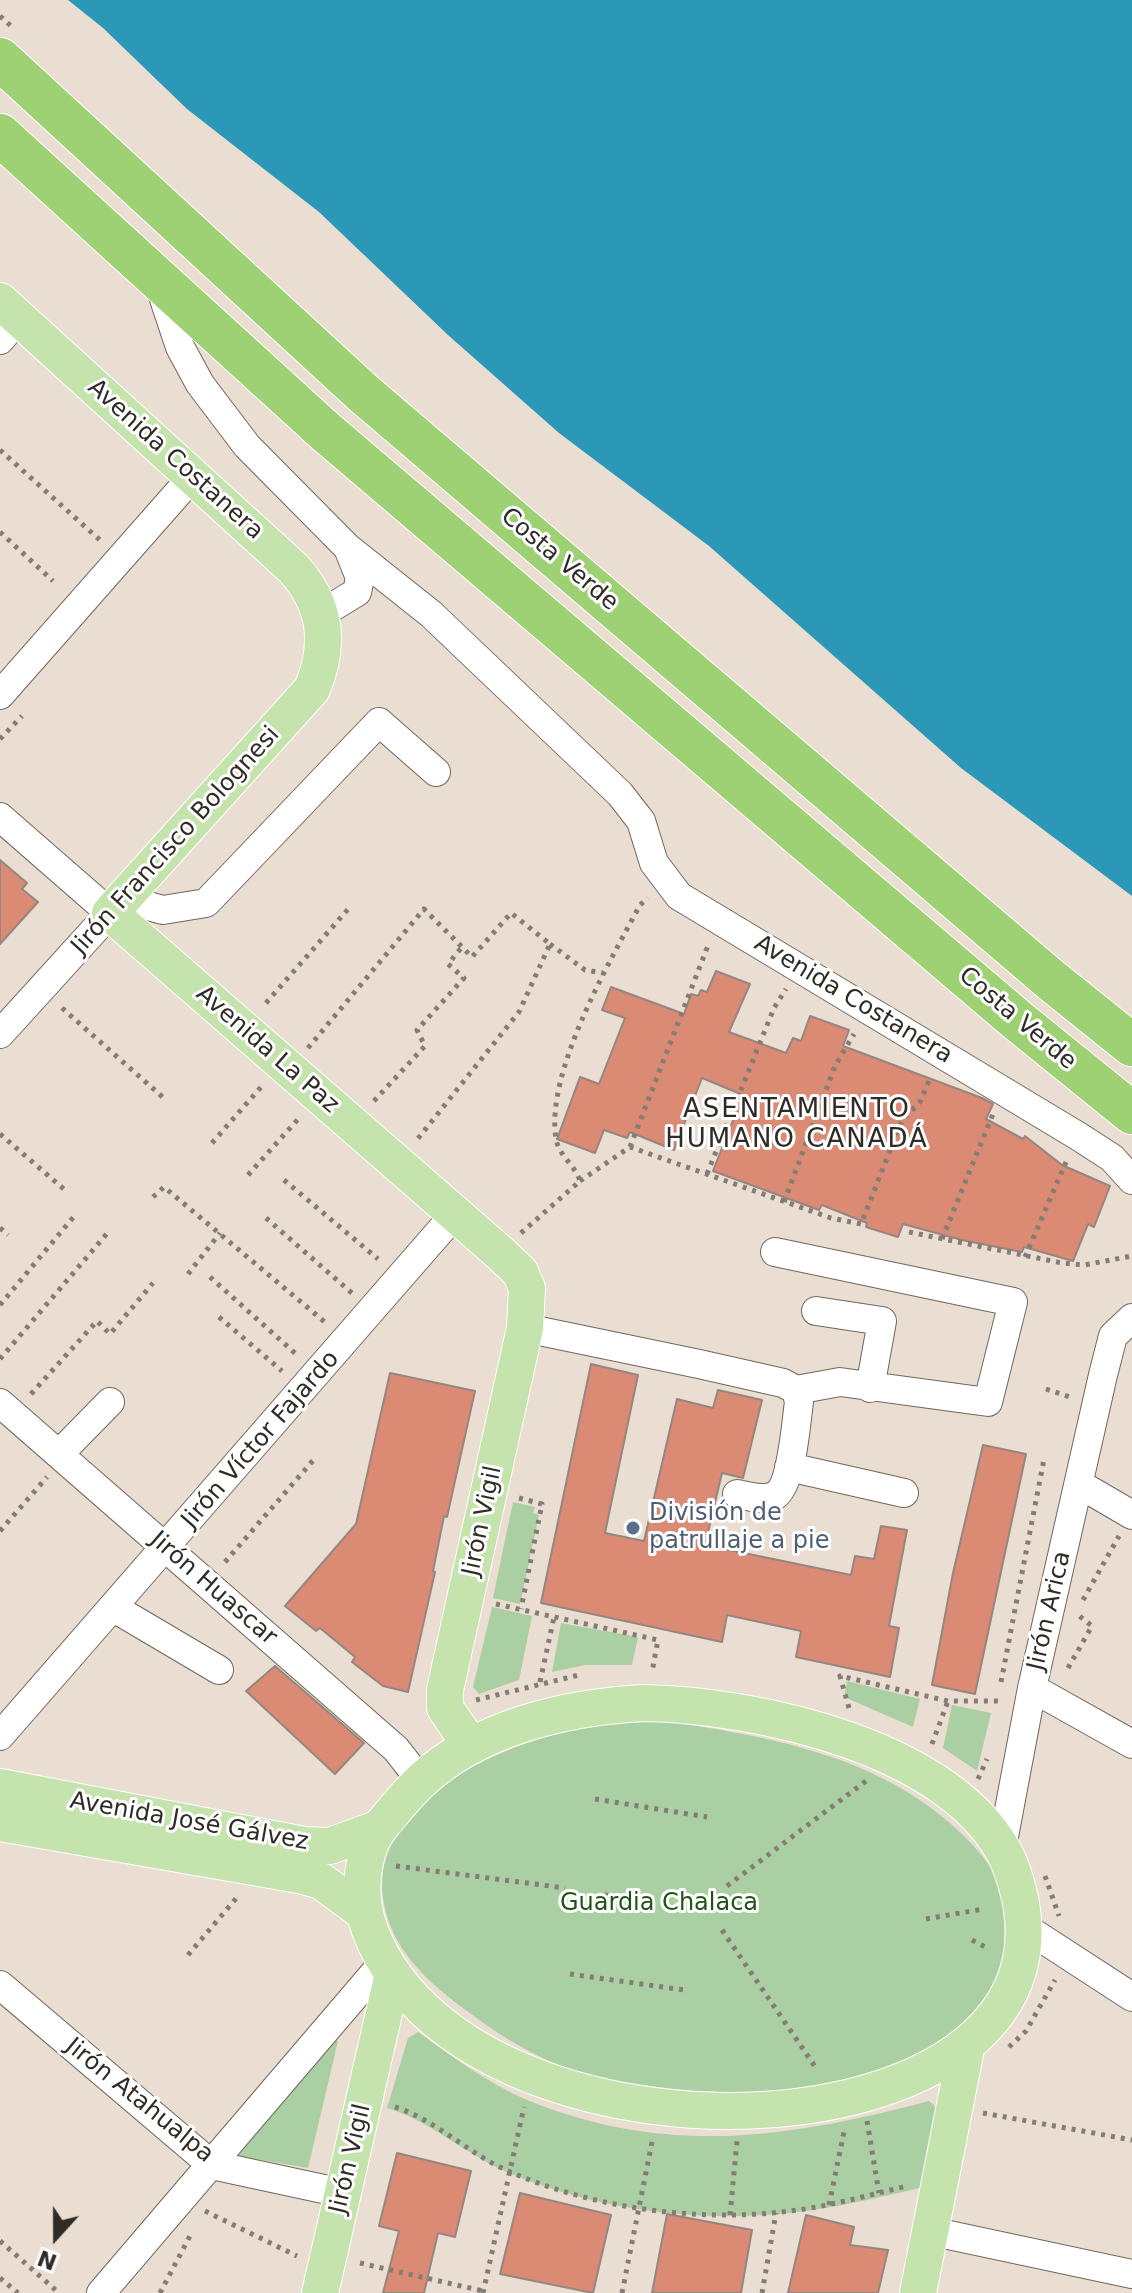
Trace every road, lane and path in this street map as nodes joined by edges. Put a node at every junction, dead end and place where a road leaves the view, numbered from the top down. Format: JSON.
{"nodes":[{"id":1,"x":0,"y":59,"type":"edge"},
{"id":2,"x":0,"y":135,"type":"edge"},
{"id":3,"x":158,"y":281,"type":"junction"},
{"id":4,"x":6,"y":320,"type":"edge"},
{"id":5,"x":0,"y":450,"type":"edge"},
{"id":6,"x":193,"y":476,"type":"junction"},
{"id":7,"x":0,"y":532,"type":"edge"},
{"id":8,"x":348,"y":548,"type":"junction"},
{"id":9,"x":119,"y":558,"type":"junction"},
{"id":10,"x":53,"y":581,"type":"dead end"},
{"id":11,"x":323,"y":624,"type":"junction"},
{"id":12,"x":0,"y":695,"type":"edge"},
{"id":13,"x":436,"y":772,"type":"dead end"},
{"id":14,"x":0,"y":817,"type":"edge"},
{"id":15,"x":666,"y":882,"type":"junction"},
{"id":16,"x":116,"y":906,"type":"junction"},
{"id":17,"x":350,"y":907,"type":"dead end"},
{"id":18,"x":720,"y":920,"type":"junction"},
{"id":19,"x":550,"y":944,"type":"junction"},
{"id":20,"x":462,"y":947,"type":"junction"},
{"id":21,"x":799,"y":968,"type":"junction"},
{"id":22,"x":603,"y":973,"type":"junction"},
{"id":23,"x":266,"y":1003,"type":"dead end"},
{"id":24,"x":61,"y":1008,"type":"dead end"},
{"id":25,"x":866,"y":1008,"type":"junction"},
{"id":26,"x":0,"y":1034,"type":"edge"},
{"id":27,"x":1132,"y":1045,"type":"edge"},
{"id":28,"x":942,"y":1054,"type":"junction"},
{"id":29,"x":280,"y":1072,"type":"junction"},
{"id":30,"x":1003,"y":1091,"type":"junction"},
{"id":31,"x":166,"y":1100,"type":"dead end"},
{"id":32,"x":374,"y":1101,"type":"dead end"},
{"id":33,"x":309,"y":1107,"type":"dead end"},
{"id":34,"x":1132,"y":1113,"type":"edge"},
{"id":35,"x":0,"y":1134,"type":"edge"},
{"id":36,"x":1078,"y":1136,"type":"junction"},
{"id":37,"x":416,"y":1142,"type":"dead end"},
{"id":38,"x":212,"y":1143,"type":"dead end"},
{"id":39,"x":630,"y":1147,"type":"junction"},
{"id":40,"x":707,"y":1174,"type":"junction"},
{"id":41,"x":248,"y":1175,"type":"dead end"},
{"id":42,"x":284,"y":1180,"type":"dead end"},
{"id":43,"x":1132,"y":1180,"type":"edge"},
{"id":44,"x":580,"y":1181,"type":"junction"},
{"id":45,"x":65,"y":1190,"type":"dead end"},
{"id":46,"x":153,"y":1197,"type":"dead end"},
{"id":47,"x":784,"y":1202,"type":"junction"},
{"id":48,"x":76,"y":1214,"type":"dead end"},
{"id":49,"x":455,"y":1214,"type":"junction"},
{"id":50,"x":266,"y":1218,"type":"dead end"},
{"id":51,"x":0,"y":1228,"type":"edge"},
{"id":52,"x":110,"y":1230,"type":"dead end"},
{"id":53,"x":909,"y":1232,"type":"dead end"},
{"id":54,"x":220,"y":1233,"type":"junction"},
{"id":55,"x":8,"y":1235,"type":"dead end"},
{"id":56,"x":517,"y":1236,"type":"dead end"},
{"id":57,"x":942,"y":1239,"type":"junction"},
{"id":58,"x":775,"y":1252,"type":"dead end"},
{"id":59,"x":1132,"y":1256,"type":"edge"},
{"id":60,"x":1025,"y":1257,"type":"junction"},
{"id":61,"x":188,"y":1274,"type":"dead end"},
{"id":62,"x":210,"y":1277,"type":"dead end"},
{"id":63,"x":400,"y":1278,"type":"junction"},
{"id":64,"x":153,"y":1283,"type":"dead end"},
{"id":65,"x":527,"y":1288,"type":"joint"},
{"id":66,"x":0,"y":1305,"type":"edge"},
{"id":67,"x":372,"y":1311,"type":"junction"},
{"id":68,"x":816,"y":1311,"type":"dead end"},
{"id":69,"x":219,"y":1317,"type":"dead end"},
{"id":70,"x":1132,"y":1318,"type":"edge"},
{"id":71,"x":525,"y":1328,"type":"junction"},
{"id":72,"x":346,"y":1342,"type":"junction"},
{"id":73,"x":0,"y":1359,"type":"edge"},
{"id":74,"x":311,"y":1381,"type":"junction"},
{"id":75,"x":870,"y":1388,"type":"junction"},
{"id":76,"x":796,"y":1390,"type":"junction"},
{"id":77,"x":110,"y":1402,"type":"dead end"},
{"id":78,"x":6,"y":1409,"type":"edge"},
{"id":79,"x":61,"y":1456,"type":"junction"},
{"id":80,"x":316,"y":1457,"type":"dead end"},
{"id":81,"x":1044,"y":1459,"type":"dead end"},
{"id":82,"x":789,"y":1467,"type":"junction"},
{"id":83,"x":1079,"y":1484,"type":"junction"},
{"id":84,"x":904,"y":1493,"type":"dead end"},
{"id":85,"x":737,"y":1494,"type":"dead end"},
{"id":86,"x":511,"y":1496,"type":"dead end"},
{"id":87,"x":1132,"y":1514,"type":"edge"},
{"id":88,"x":0,"y":1529,"type":"edge"},
{"id":89,"x":167,"y":1548,"type":"junction"},
{"id":90,"x":206,"y":1583,"type":"junction"},
{"id":91,"x":488,"y":1602,"type":"dead end"},
{"id":92,"x":114,"y":1608,"type":"junction"},
{"id":93,"x":521,"y":1609,"type":"junction"},
{"id":94,"x":554,"y":1617,"type":"junction"},
{"id":95,"x":219,"y":1670,"type":"dead end"},
{"id":96,"x":637,"y":1673,"type":"dead end"},
{"id":97,"x":651,"y":1673,"type":"junction"},
{"id":98,"x":666,"y":1674,"type":"dead end"},
{"id":99,"x":584,"y":1675,"type":"dead end"},
{"id":100,"x":540,"y":1682,"type":"junction"},
{"id":101,"x":1041,"y":1693,"type":"junction"},
{"id":102,"x":470,"y":1698,"type":"dead end"},
{"id":103,"x":948,"y":1701,"type":"junction"},
{"id":104,"x":998,"y":1701,"type":"junction"},
{"id":105,"x":834,"y":1705,"type":"dead end"},
{"id":106,"x":849,"y":1709,"type":"junction"},
{"id":107,"x":859,"y":1713,"type":"dead end"},
{"id":108,"x":995,"y":1717,"type":"dead end"},
{"id":109,"x":0,"y":1736,"type":"edge"},
{"id":110,"x":1132,"y":1744,"type":"edge"},
{"id":111,"x":471,"y":1746,"type":"junction"},
{"id":112,"x":989,"y":1748,"type":"dead end"},
{"id":113,"x":895,"y":1760,"type":"junction"},
{"id":114,"x":965,"y":1772,"type":"dead end"},
{"id":115,"x":421,"y":1781,"type":"junction"},
{"id":116,"x":0,"y":1787,"type":"edge"},
{"id":117,"x":595,"y":1799,"type":"dead end"},
{"id":118,"x":707,"y":1817,"type":"dead end"},
{"id":119,"x":0,"y":1823,"type":"edge"},
{"id":120,"x":371,"y":1845,"type":"junction"},
{"id":121,"x":1002,"y":1847,"type":"junction"},
{"id":122,"x":1040,"y":1864,"type":"dead end"},
{"id":123,"x":260,"y":1869,"type":"junction"},
{"id":124,"x":727,"y":1886,"type":"dead end"},
{"id":125,"x":565,"y":1888,"type":"dead end"},
{"id":126,"x":605,"y":1895,"type":"dead end"},
{"id":127,"x":650,"y":1901,"type":"dead end"},
{"id":128,"x":985,"y":1909,"type":"dead end"},
{"id":129,"x":362,"y":1911,"type":"junction"},
{"id":130,"x":926,"y":1919,"type":"dead end"},
{"id":131,"x":1045,"y":1926,"type":"junction"},
{"id":132,"x":722,"y":1930,"type":"dead end"},
{"id":133,"x":188,"y":1955,"type":"dead end"},
{"id":134,"x":388,"y":1970,"type":"junction"},
{"id":135,"x":570,"y":1974,"type":"dead end"},
{"id":136,"x":1058,"y":1975,"type":"dead end"},
{"id":137,"x":0,"y":1985,"type":"edge"},
{"id":138,"x":684,"y":1990,"type":"dead end"},
{"id":139,"x":1132,"y":1997,"type":"edge"},
{"id":140,"x":1007,"y":2049,"type":"dead end"},
{"id":141,"x":965,"y":2054,"type":"junction"},
{"id":142,"x":837,"y":2100,"type":"junction"},
{"id":143,"x":525,"y":2101,"type":"dead end"},
{"id":144,"x":390,"y":2106,"type":"dead end"},
{"id":145,"x":954,"y":2108,"type":"junction"},
{"id":146,"x":661,"y":2109,"type":"junction"},
{"id":147,"x":867,"y":2120,"type":"dead end"},
{"id":148,"x":1132,"y":2140,"type":"edge"},
{"id":149,"x":737,"y":2141,"type":"dead end"},
{"id":150,"x":212,"y":2165,"type":"junction"},
{"id":151,"x":507,"y":2171,"type":"junction"},
{"id":152,"x":920,"y":2183,"type":"dead end"},
{"id":153,"x":342,"y":2193,"type":"junction"},
{"id":154,"x":879,"y":2193,"type":"junction"},
{"id":155,"x":212,"y":2203,"type":"dead end"},
{"id":156,"x":829,"y":2205,"type":"junction"},
{"id":157,"x":640,"y":2206,"type":"junction"},
{"id":158,"x":205,"y":2211,"type":"junction"},
{"id":159,"x":776,"y":2213,"type":"junction"},
{"id":160,"x":730,"y":2215,"type":"junction"},
{"id":161,"x":199,"y":2219,"type":"dead end"},
{"id":162,"x":930,"y":2231,"type":"junction"},
{"id":163,"x":0,"y":2241,"type":"edge"},
{"id":164,"x":305,"y":2246,"type":"dead end"},
{"id":165,"x":172,"y":2251,"type":"dead end"},
{"id":166,"x":356,"y":2261,"type":"dead end"},
{"id":167,"x":1132,"y":2274,"type":"edge"},
{"id":168,"x":0,"y":2278,"type":"edge"},
{"id":169,"x":483,"y":2292,"type":"edge"},
{"id":170,"x":18,"y":2293,"type":"edge"},
{"id":171,"x":59,"y":2293,"type":"edge"},
{"id":172,"x":101,"y":2293,"type":"edge"},
{"id":173,"x":160,"y":2293,"type":"edge"},
{"id":174,"x":320,"y":2293,"type":"edge"},
{"id":175,"x":622,"y":2293,"type":"edge"},
{"id":176,"x":762,"y":2293,"type":"edge"},
{"id":177,"x":918,"y":2293,"type":"edge"}],
"edges":[{"from":1,"to":27,"type":"highway","name":"Costa Verde"},
{"from":2,"to":3,"type":"highway","name":"Costa Verde"},
{"from":3,"to":8,"type":"street"},
{"from":3,"to":34,"type":"highway","name":"Costa Verde"},
{"from":4,"to":6,"type":"main road","name":"Avenida Costanera"},
{"from":5,"to":9,"type":"path"},
{"from":6,"to":9,"type":"street"},
{"from":6,"to":11,"type":"main road","name":"Avenida Costanera"},
{"from":7,"to":10,"type":"path"},
{"from":8,"to":11,"type":"street"},
{"from":8,"to":15,"type":"street"},
{"from":9,"to":12,"type":"street"},
{"from":11,"to":16,"type":"main road","name":"Jirón Francisco Bolognesi"},
{"from":13,"to":16,"type":"street"},
{"from":14,"to":16,"type":"street","name":"Avenida La Paz"},
{"from":15,"to":18,"type":"street","name":"Avenida Costanera"},
{"from":15,"to":22,"type":"path"},
{"from":16,"to":26,"type":"street","name":"Jirón Francisco Bolognesi"},
{"from":16,"to":29,"type":"main road","name":"Avenida La Paz"},
{"from":17,"to":23,"type":"path"},
{"from":18,"to":21,"type":"street","name":"Avenida Costanera"},
{"from":18,"to":39,"type":"path"},
{"from":19,"to":20,"type":"path"},
{"from":19,"to":22,"type":"path"},
{"from":19,"to":37,"type":"path"},
{"from":20,"to":29,"type":"path"},
{"from":20,"to":32,"type":"path"},
{"from":21,"to":25,"type":"street","name":"Avenida Costanera"},
{"from":21,"to":40,"type":"path"},
{"from":22,"to":44,"type":"path"},
{"from":24,"to":31,"type":"path"},
{"from":25,"to":28,"type":"street","name":"Avenida Costanera"},
{"from":25,"to":47,"type":"path"},
{"from":28,"to":30,"type":"street","name":"Avenida Costanera"},
{"from":28,"to":47,"type":"path"},
{"from":29,"to":38,"type":"path"},
{"from":29,"to":49,"type":"main road","name":"Avenida La Paz"},
{"from":30,"to":36,"type":"street","name":"Avenida Costanera"},
{"from":30,"to":57,"type":"path"},
{"from":33,"to":41,"type":"path"},
{"from":35,"to":45,"type":"path"},
{"from":36,"to":43,"type":"street","name":"Avenida Costanera"},
{"from":36,"to":60,"type":"path"},
{"from":39,"to":40,"type":"path"},
{"from":39,"to":44,"type":"path"},
{"from":40,"to":47,"type":"path"},
{"from":42,"to":63,"type":"path"},
{"from":44,"to":56,"type":"path"},
{"from":46,"to":54,"type":"path"},
{"from":48,"to":66,"type":"path"},
{"from":49,"to":63,"type":"street","name":"Jirón Víctor Fajardo"},
{"from":49,"to":65,"type":"main road","name":"Avenida La Paz"},
{"from":50,"to":67,"type":"path"},
{"from":51,"to":55,"type":"path"},
{"from":52,"to":73,"type":"path"},
{"from":53,"to":57,"type":"path"},
{"from":54,"to":61,"type":"path"},
{"from":54,"to":72,"type":"path"},
{"from":57,"to":60,"type":"path"},
{"from":58,"to":75,"type":"street"},
{"from":59,"to":60,"type":"path"},
{"from":62,"to":74,"type":"path"},
{"from":63,"to":67,"type":"street","name":"Jirón Víctor Fajardo"},
{"from":64,"to":78,"type":"path"},
{"from":65,"to":71,"type":"main road","name":"Jirón Vigil"},
{"from":67,"to":72,"type":"street","name":"Jirón Víctor Fajardo"},
{"from":68,"to":75,"type":"street"},
{"from":69,"to":74,"type":"path"},
{"from":70,"to":83,"type":"street","name":"Jirón Arica"},
{"from":71,"to":76,"type":"street"},
{"from":71,"to":111,"type":"main road","name":"Jirón Vigil"},
{"from":72,"to":74,"type":"street","name":"Jirón Víctor Fajardo"},
{"from":74,"to":89,"type":"street","name":"Jirón Víctor Fajardo"},
{"from":75,"to":76,"type":"street"},
{"from":76,"to":82,"type":"street"},
{"from":77,"to":79,"type":"street"},
{"from":78,"to":79,"type":"street","name":"Jirón Huascar"},
{"from":79,"to":88,"type":"path"},
{"from":79,"to":89,"type":"street","name":"Jirón Huascar"},
{"from":80,"to":90,"type":"path"},
{"from":81,"to":104,"type":"path"},
{"from":82,"to":84,"type":"street"},
{"from":82,"to":85,"type":"street"},
{"from":83,"to":87,"type":"street"},
{"from":83,"to":101,"type":"street","name":"Jirón Arica"},
{"from":86,"to":93,"type":"path"},
{"from":87,"to":101,"type":"path"},
{"from":89,"to":90,"type":"street","name":"Jirón Huascar"},
{"from":89,"to":92,"type":"street","name":"Jirón Víctor Fajardo"},
{"from":90,"to":115,"type":"street","name":"Jirón Huascar"},
{"from":91,"to":93,"type":"path"},
{"from":92,"to":95,"type":"street"},
{"from":92,"to":109,"type":"street","name":"Jirón Víctor Fajardo"},
{"from":93,"to":94,"type":"path"},
{"from":94,"to":97,"type":"path"},
{"from":94,"to":100,"type":"path"},
{"from":96,"to":97,"type":"path"},
{"from":97,"to":98,"type":"path"},
{"from":99,"to":100,"type":"path"},
{"from":100,"to":102,"type":"path"},
{"from":101,"to":110,"type":"street"},
{"from":101,"to":121,"type":"street","name":"Jirón Arica"},
{"from":103,"to":104,"type":"path"},
{"from":103,"to":106,"type":"path"},
{"from":103,"to":113,"type":"path"},
{"from":104,"to":108,"type":"path"},
{"from":105,"to":106,"type":"path"},
{"from":106,"to":107,"type":"path"},
{"from":111,"to":113,"type":"main road"},
{"from":111,"to":115,"type":"main road"},
{"from":112,"to":114,"type":"path"},
{"from":113,"to":121,"type":"main road"},
{"from":113,"to":124,"type":"path"},
{"from":115,"to":120,"type":"main road"},
{"from":116,"to":120,"type":"main road","name":"Avenida José Gálvez"},
{"from":117,"to":118,"type":"path"},
{"from":119,"to":123,"type":"main road","name":"Avenida José Gálvez"},
{"from":120,"to":125,"type":"path"},
{"from":120,"to":129,"type":"main road"},
{"from":121,"to":131,"type":"main road"},
{"from":122,"to":131,"type":"path"},
{"from":123,"to":129,"type":"main road","name":"Avenida José Gálvez"},
{"from":123,"to":133,"type":"path"},
{"from":126,"to":127,"type":"path"},
{"from":128,"to":130,"type":"path"},
{"from":129,"to":134,"type":"main road"},
{"from":131,"to":139,"type":"street"},
{"from":131,"to":141,"type":"main road"},
{"from":132,"to":142,"type":"path"},
{"from":134,"to":146,"type":"main road"},
{"from":134,"to":150,"type":"street"},
{"from":134,"to":153,"type":"main road","name":"Jirón Vigil"},
{"from":135,"to":138,"type":"path"},
{"from":136,"to":140,"type":"path"},
{"from":137,"to":150,"type":"street","name":"Jirón Atahualpa"},
{"from":141,"to":142,"type":"main road"},
{"from":141,"to":145,"type":"main road"},
{"from":142,"to":146,"type":"main road"},
{"from":142,"to":156,"type":"path"},
{"from":143,"to":151,"type":"path"},
{"from":144,"to":151,"type":"path"},
{"from":145,"to":148,"type":"path"},
{"from":145,"to":162,"type":"main road"},
{"from":146,"to":157,"type":"path"},
{"from":147,"to":154,"type":"path"},
{"from":149,"to":160,"type":"path"},
{"from":150,"to":153,"type":"street","name":"Jirón Atahualpa"},
{"from":150,"to":172,"type":"street"},
{"from":151,"to":157,"type":"path"},
{"from":151,"to":169,"type":"path"},
{"from":152,"to":154,"type":"path"},
{"from":153,"to":174,"type":"main road","name":"Jirón Vigil"},
{"from":154,"to":156,"type":"path"},
{"from":155,"to":158,"type":"path"},
{"from":156,"to":159,"type":"path"},
{"from":157,"to":160,"type":"path"},
{"from":157,"to":175,"type":"path"},
{"from":158,"to":161,"type":"path"},
{"from":158,"to":164,"type":"path"},
{"from":159,"to":160,"type":"path"},
{"from":159,"to":176,"type":"path"},
{"from":162,"to":167,"type":"street"},
{"from":162,"to":177,"type":"main road"},
{"from":163,"to":171,"type":"path"},
{"from":165,"to":173,"type":"path"},
{"from":166,"to":169,"type":"path"},
{"from":168,"to":170,"type":"path"}]}
